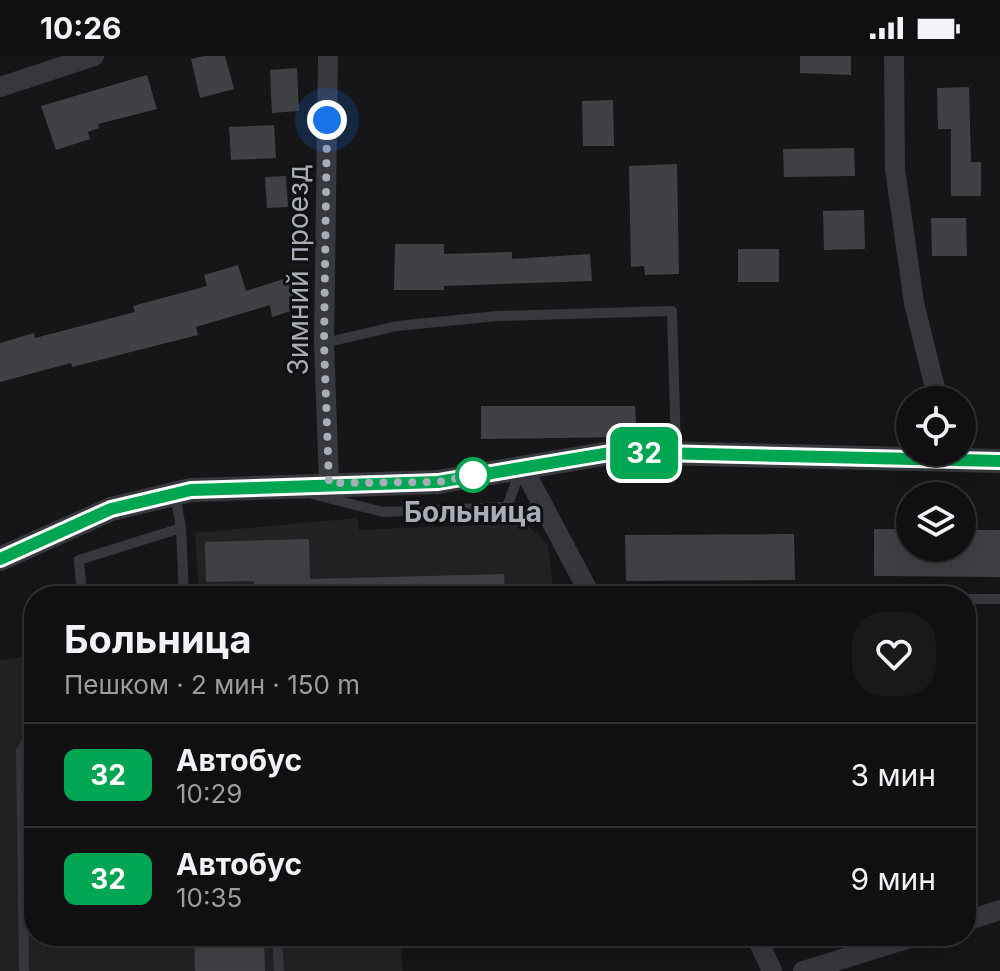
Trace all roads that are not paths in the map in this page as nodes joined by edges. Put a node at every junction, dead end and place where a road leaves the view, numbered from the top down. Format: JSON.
{"nodes":[{"id":1,"x":94,"y":56,"type":"edge"},
{"id":2,"x":328,"y":56,"type":"edge"},
{"id":3,"x":894,"y":56,"type":"edge"},
{"id":4,"x":0,"y":87,"type":"edge"},
{"id":5,"x":324,"y":343,"type":"junction"},
{"id":6,"x":935,"y":386,"type":"edge"},
{"id":7,"x":676,"y":448,"type":"dead end"},
{"id":8,"x":896,"y":455,"type":"edge"},
{"id":9,"x":976,"y":458,"type":"edge"},
{"id":10,"x":1000,"y":461,"type":"edge"},
{"id":11,"x":522,"y":466,"type":"junction"},
{"id":12,"x":329,"y":483,"type":"junction"},
{"id":13,"x":283,"y":487,"type":"junction"},
{"id":14,"x":174,"y":493,"type":"junction"},
{"id":15,"x":181,"y":528,"type":"junction"},
{"id":16,"x":0,"y":559,"type":"edge"},
{"id":17,"x":81,"y":586,"type":"edge"},
{"id":18,"x":184,"y":586,"type":"edge"},
{"id":19,"x":586,"y":586,"type":"edge"},
{"id":20,"x":976,"y":599,"type":"edge"},
{"id":21,"x":1000,"y":599,"type":"edge"},
{"id":22,"x":24,"y":746,"type":"edge"},
{"id":23,"x":1000,"y":910,"type":"edge"},
{"id":24,"x":976,"y":918,"type":"edge"},
{"id":25,"x":278,"y":946,"type":"edge"},
{"id":26,"x":761,"y":946,"type":"edge"},
{"id":27,"x":884,"y":946,"type":"edge"},
{"id":28,"x":24,"y":971,"type":"edge"},
{"id":29,"x":279,"y":971,"type":"edge"},
{"id":30,"x":772,"y":971,"type":"edge"},
{"id":31,"x":803,"y":971,"type":"edge"}],
"edges":[{"from":1,"to":4,"type":"street"},
{"from":2,"to":5,"type":"street","name":"Зимний проезд"},
{"from":3,"to":6,"type":"street"},
{"from":5,"to":7,"type":"lane"},
{"from":5,"to":12,"type":"street","name":"Зимний проезд"},
{"from":8,"to":11,"type":"street"},
{"from":9,"to":10,"type":"street"},
{"from":11,"to":12,"type":"street"},
{"from":11,"to":13,"type":"lane"},
{"from":11,"to":19,"type":"street"},
{"from":12,"to":13,"type":"street"},
{"from":13,"to":14,"type":"street"},
{"from":14,"to":15,"type":"lane"},
{"from":14,"to":16,"type":"street"},
{"from":15,"to":17,"type":"lane"},
{"from":15,"to":18,"type":"lane"},
{"from":20,"to":21,"type":"lane"},
{"from":22,"to":28,"type":"lane"},
{"from":23,"to":24,"type":"street"},
{"from":25,"to":29,"type":"lane"},
{"from":26,"to":30,"type":"street"},
{"from":27,"to":31,"type":"street"}]}
